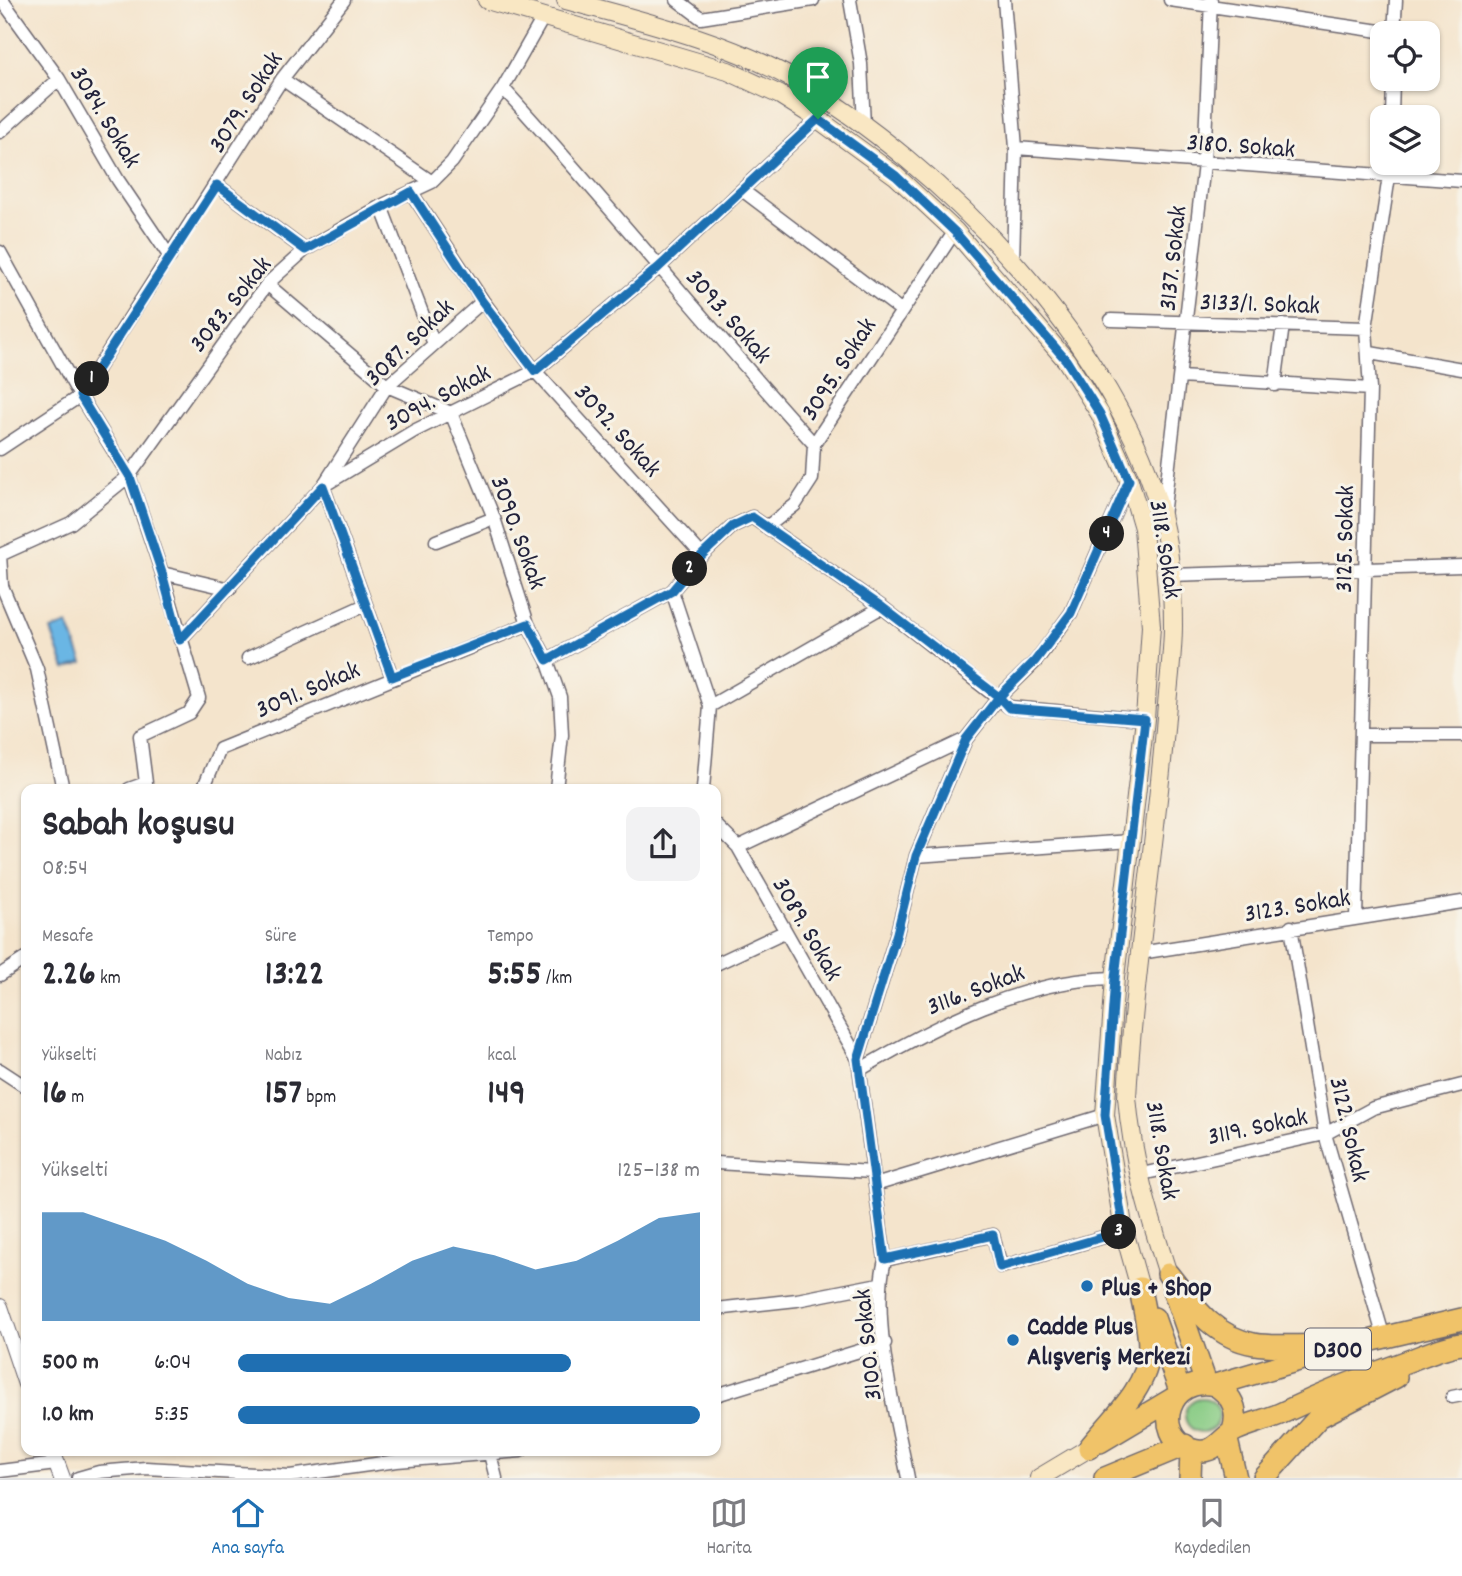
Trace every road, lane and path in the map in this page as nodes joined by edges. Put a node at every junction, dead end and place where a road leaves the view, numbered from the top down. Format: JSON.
{"nodes":[{"id":1,"x":2,"y":0,"type":"edge"},
{"id":2,"x":344,"y":0,"type":"edge"},
{"id":3,"x":487,"y":0,"type":"edge"},
{"id":4,"x":566,"y":0,"type":"edge"},
{"id":5,"x":677,"y":0,"type":"edge"},
{"id":6,"x":813,"y":0,"type":"edge"},
{"id":7,"x":850,"y":0,"type":"edge"},
{"id":8,"x":1004,"y":0,"type":"edge"},
{"id":9,"x":1170,"y":0,"type":"edge"},
{"id":10,"x":1396,"y":0,"type":"edge"},
{"id":11,"x":1210,"y":3,"type":"edge"},
{"id":12,"x":544,"y":16,"type":"junction"},
{"id":13,"x":1395,"y":21,"type":"edge"},
{"id":14,"x":1370,"y":29,"type":"edge"},
{"id":15,"x":59,"y":79,"type":"junction"},
{"id":16,"x":282,"y":79,"type":"junction"},
{"id":17,"x":503,"y":88,"type":"junction"},
{"id":18,"x":818,"y":119,"type":"junction"},
{"id":19,"x":864,"y":125,"type":"junction"},
{"id":20,"x":0,"y":132,"type":"edge"},
{"id":21,"x":1017,"y":148,"type":"junction"},
{"id":22,"x":1204,"y":164,"type":"junction"},
{"id":23,"x":1391,"y":177,"type":"junction"},
{"id":24,"x":1462,"y":181,"type":"edge"},
{"id":25,"x":432,"y":182,"type":"junction"},
{"id":26,"x":217,"y":185,"type":"junction"},
{"id":27,"x":742,"y":190,"type":"junction"},
{"id":28,"x":411,"y":192,"type":"junction"},
{"id":29,"x":381,"y":206,"type":"junction"},
{"id":30,"x":955,"y":232,"type":"junction"},
{"id":31,"x":305,"y":250,"type":"junction"},
{"id":32,"x":0,"y":252,"type":"edge"},
{"id":33,"x":170,"y":257,"type":"junction"},
{"id":34,"x":1013,"y":263,"type":"junction"},
{"id":35,"x":658,"y":268,"type":"junction"},
{"id":36,"x":267,"y":284,"type":"junction"},
{"id":37,"x":482,"y":301,"type":"junction"},
{"id":38,"x":902,"y":310,"type":"junction"},
{"id":39,"x":1111,"y":320,"type":"dead end"},
{"id":40,"x":1186,"y":322,"type":"junction"},
{"id":41,"x":1283,"y":324,"type":"junction"},
{"id":42,"x":1366,"y":328,"type":"junction"},
{"id":43,"x":434,"y":344,"type":"junction"},
{"id":44,"x":1370,"y":353,"type":"junction"},
{"id":45,"x":1462,"y":369,"type":"edge"},
{"id":46,"x":535,"y":371,"type":"junction"},
{"id":47,"x":1180,"y":377,"type":"junction"},
{"id":48,"x":1275,"y":385,"type":"junction"},
{"id":49,"x":387,"y":386,"type":"junction"},
{"id":50,"x":1370,"y":389,"type":"junction"},
{"id":51,"x":80,"y":396,"type":"junction"},
{"id":52,"x":451,"y":413,"type":"junction"},
{"id":53,"x":814,"y":444,"type":"junction"},
{"id":54,"x":0,"y":449,"type":"edge"},
{"id":55,"x":130,"y":477,"type":"junction"},
{"id":56,"x":1129,"y":480,"type":"junction"},
{"id":57,"x":323,"y":486,"type":"junction"},
{"id":58,"x":494,"y":518,"type":"junction"},
{"id":59,"x":1163,"y":520,"type":"junction"},
{"id":60,"x":768,"y":526,"type":"junction"},
{"id":61,"x":436,"y":541,"type":"dead end"},
{"id":62,"x":0,"y":555,"type":"edge"},
{"id":63,"x":702,"y":555,"type":"junction"},
{"id":64,"x":1462,"y":566,"type":"edge"},
{"id":65,"x":1366,"y":567,"type":"junction"},
{"id":66,"x":162,"y":573,"type":"junction"},
{"id":67,"x":1170,"y":575,"type":"junction"},
{"id":68,"x":1,"y":586,"type":"edge"},
{"id":69,"x":230,"y":589,"type":"junction"},
{"id":70,"x":672,"y":591,"type":"junction"},
{"id":71,"x":365,"y":605,"type":"junction"},
{"id":72,"x":882,"y":607,"type":"junction"},
{"id":73,"x":528,"y":624,"type":"junction"},
{"id":74,"x":180,"y":640,"type":"junction"},
{"id":75,"x":248,"y":658,"type":"dead end"},
{"id":76,"x":547,"y":660,"type":"junction"},
{"id":77,"x":392,"y":677,"type":"junction"},
{"id":78,"x":999,"y":697,"type":"junction"},
{"id":79,"x":710,"y":706,"type":"junction"},
{"id":80,"x":1145,"y":719,"type":"junction"},
{"id":81,"x":1361,"y":735,"type":"junction"},
{"id":82,"x":1462,"y":735,"type":"edge"},
{"id":83,"x":966,"y":739,"type":"junction"},
{"id":84,"x":62,"y":784,"type":"edge"},
{"id":85,"x":143,"y":784,"type":"edge"},
{"id":86,"x":205,"y":784,"type":"edge"},
{"id":87,"x":557,"y":784,"type":"edge"},
{"id":88,"x":703,"y":784,"type":"edge"},
{"id":89,"x":721,"y":830,"type":"edge"},
{"id":90,"x":1131,"y":841,"type":"junction"},
{"id":91,"x":738,"y":847,"type":"junction"},
{"id":92,"x":916,"y":856,"type":"junction"},
{"id":93,"x":1462,"y":902,"type":"edge"},
{"id":94,"x":1356,"y":918,"type":"junction"},
{"id":95,"x":1291,"y":927,"type":"junction"},
{"id":96,"x":783,"y":932,"type":"junction"},
{"id":97,"x":1140,"y":953,"type":"junction"},
{"id":98,"x":21,"y":961,"type":"edge"},
{"id":99,"x":721,"y":962,"type":"edge"},
{"id":100,"x":0,"y":975,"type":"edge"},
{"id":101,"x":1115,"y":978,"type":"junction"},
{"id":102,"x":860,"y":1064,"type":"junction"},
{"id":103,"x":0,"y":1070,"type":"edge"},
{"id":104,"x":21,"y":1084,"type":"edge"},
{"id":105,"x":1461,"y":1088,"type":"edge"},
{"id":106,"x":1105,"y":1115,"type":"junction"},
{"id":107,"x":1325,"y":1134,"type":"junction"},
{"id":108,"x":721,"y":1163,"type":"edge"},
{"id":109,"x":1137,"y":1175,"type":"junction"},
{"id":110,"x":874,"y":1178,"type":"junction"},
{"id":111,"x":1124,"y":1231,"type":"junction"},
{"id":112,"x":885,"y":1259,"type":"junction"},
{"id":113,"x":1168,"y":1274,"type":"junction"},
{"id":114,"x":879,"y":1284,"type":"junction"},
{"id":115,"x":1140,"y":1287,"type":"junction"},
{"id":116,"x":0,"y":1307,"type":"edge"},
{"id":117,"x":721,"y":1309,"type":"edge"},
{"id":118,"x":1462,"y":1318,"type":"edge"},
{"id":119,"x":1384,"y":1338,"type":"junction"},
{"id":120,"x":885,"y":1343,"type":"junction"},
{"id":121,"x":1459,"y":1344,"type":"edge"},
{"id":122,"x":1343,"y":1348,"type":"junction"},
{"id":123,"x":21,"y":1369,"type":"edge"},
{"id":124,"x":1211,"y":1384,"type":"junction"},
{"id":125,"x":721,"y":1393,"type":"edge"},
{"id":126,"x":1177,"y":1394,"type":"junction"},
{"id":127,"x":1230,"y":1435,"type":"junction"},
{"id":128,"x":1089,"y":1448,"type":"junction"},
{"id":129,"x":1188,"y":1448,"type":"junction"},
{"id":130,"x":463,"y":1456,"type":"edge"},
{"id":131,"x":490,"y":1456,"type":"edge"},
{"id":132,"x":57,"y":1464,"type":"edge"},
{"id":133,"x":6,"y":1473,"type":"edge"},
{"id":134,"x":290,"y":1477,"type":"edge"},
{"id":135,"x":78,"y":1478,"type":"edge"},
{"id":136,"x":496,"y":1478,"type":"edge"},
{"id":137,"x":908,"y":1478,"type":"edge"},
{"id":138,"x":1039,"y":1478,"type":"edge"},
{"id":139,"x":1105,"y":1478,"type":"edge"},
{"id":140,"x":1190,"y":1478,"type":"edge"},
{"id":141,"x":1236,"y":1478,"type":"edge"},
{"id":142,"x":1264,"y":1478,"type":"edge"}],
"edges":[{"from":1,"to":15,"type":"street","name":"3084. Sokak"},
{"from":2,"to":16,"type":"street","name":"3079. Sokak"},
{"from":3,"to":12,"type":"main road","name":"3118. Sokak"},
{"from":4,"to":19,"type":"main road","name":"3118. Sokak"},
{"from":5,"to":6,"type":"street"},
{"from":7,"to":19,"type":"street"},
{"from":8,"to":21,"type":"street"},
{"from":9,"to":11,"type":"street"},
{"from":10,"to":13,"type":"street"},
{"from":11,"to":14,"type":"street"},
{"from":11,"to":22,"type":"street","name":"3137. Sokak"},
{"from":12,"to":17,"type":"street","name":"3083. Sokak"},
{"from":12,"to":18,"type":"main road","name":"3118. Sokak"},
{"from":15,"to":20,"type":"street"},
{"from":15,"to":33,"type":"street","name":"3084. Sokak"},
{"from":16,"to":25,"type":"street"},
{"from":16,"to":26,"type":"street","name":"3079. Sokak"},
{"from":17,"to":25,"type":"street","name":"3083. Sokak"},
{"from":17,"to":35,"type":"street","name":"3093. Sokak"},
{"from":18,"to":27,"type":"street","name":"3094. Sokak"},
{"from":18,"to":30,"type":"main road","name":"3118. Sokak"},
{"from":19,"to":34,"type":"main road","name":"3118. Sokak"},
{"from":21,"to":22,"type":"street","name":"3180. Sokak"},
{"from":21,"to":34,"type":"street"},
{"from":22,"to":23,"type":"street","name":"3180. Sokak"},
{"from":22,"to":40,"type":"street","name":"3137. Sokak"},
{"from":23,"to":24,"type":"street","name":"3180. Sokak"},
{"from":23,"to":42,"type":"street","name":"3125. Sokak"},
{"from":25,"to":28,"type":"street","name":"3083. Sokak"},
{"from":26,"to":31,"type":"street"},
{"from":26,"to":33,"type":"street","name":"3079. Sokak"},
{"from":27,"to":35,"type":"street","name":"3094. Sokak"},
{"from":27,"to":38,"type":"street"},
{"from":28,"to":29,"type":"street","name":"3083. Sokak"},
{"from":28,"to":37,"type":"street","name":"3092. Sokak"},
{"from":29,"to":31,"type":"street","name":"3083. Sokak"},
{"from":29,"to":43,"type":"street"},
{"from":30,"to":38,"type":"street","name":"3095. Sokak"},
{"from":30,"to":56,"type":"main road","name":"3118. Sokak"},
{"from":31,"to":36,"type":"street","name":"3083. Sokak"},
{"from":32,"to":51,"type":"street"},
{"from":33,"to":51,"type":"street","name":"3079. Sokak"},
{"from":34,"to":59,"type":"main road","name":"3118. Sokak"},
{"from":35,"to":46,"type":"street","name":"3094. Sokak"},
{"from":35,"to":53,"type":"street","name":"3093. Sokak"},
{"from":36,"to":49,"type":"street"},
{"from":36,"to":55,"type":"street","name":"3083. Sokak"},
{"from":37,"to":43,"type":"street","name":"3087. Sokak"},
{"from":37,"to":46,"type":"street","name":"3092. Sokak"},
{"from":38,"to":53,"type":"street","name":"3095. Sokak"},
{"from":39,"to":40,"type":"street","name":"3133/1. Sokak"},
{"from":40,"to":41,"type":"street","name":"3133/1. Sokak"},
{"from":40,"to":47,"type":"street","name":"3137. Sokak"},
{"from":41,"to":42,"type":"street","name":"3133/1. Sokak"},
{"from":41,"to":48,"type":"street"},
{"from":42,"to":44,"type":"street","name":"3125. Sokak"},
{"from":43,"to":49,"type":"street","name":"3087. Sokak"},
{"from":44,"to":45,"type":"street"},
{"from":44,"to":50,"type":"street","name":"3125. Sokak"},
{"from":46,"to":52,"type":"street","name":"3094. Sokak"},
{"from":46,"to":63,"type":"street","name":"3092. Sokak"},
{"from":47,"to":48,"type":"street"},
{"from":47,"to":59,"type":"street","name":"3137. Sokak"},
{"from":48,"to":50,"type":"street"},
{"from":49,"to":52,"type":"street"},
{"from":49,"to":57,"type":"street","name":"3087. Sokak"},
{"from":50,"to":65,"type":"street","name":"3125. Sokak"},
{"from":51,"to":54,"type":"street","name":"3079. Sokak"},
{"from":51,"to":55,"type":"street"},
{"from":52,"to":57,"type":"street","name":"3094. Sokak"},
{"from":52,"to":58,"type":"street","name":"3090. Sokak"},
{"from":53,"to":60,"type":"street","name":"3095. Sokak"},
{"from":55,"to":62,"type":"street","name":"3083. Sokak"},
{"from":55,"to":66,"type":"street"},
{"from":56,"to":78,"type":"street","name":"3100. Sokak"},
{"from":56,"to":80,"type":"main road","name":"3118. Sokak"},
{"from":57,"to":69,"type":"street","name":"3087. Sokak"},
{"from":57,"to":71,"type":"street"},
{"from":58,"to":61,"type":"street"},
{"from":58,"to":73,"type":"street","name":"3090. Sokak"},
{"from":59,"to":67,"type":"main road","name":"3118. Sokak"},
{"from":60,"to":63,"type":"street"},
{"from":60,"to":72,"type":"street"},
{"from":62,"to":68,"type":"street"},
{"from":63,"to":70,"type":"street"},
{"from":64,"to":65,"type":"street"},
{"from":65,"to":67,"type":"street"},
{"from":65,"to":81,"type":"street","name":"3125. Sokak"},
{"from":66,"to":69,"type":"street"},
{"from":66,"to":74,"type":"street"},
{"from":67,"to":97,"type":"main road","name":"3118. Sokak"},
{"from":68,"to":84,"type":"street"},
{"from":69,"to":74,"type":"street","name":"3087. Sokak"},
{"from":70,"to":76,"type":"street"},
{"from":70,"to":79,"type":"street"},
{"from":71,"to":75,"type":"street"},
{"from":71,"to":77,"type":"street"},
{"from":72,"to":78,"type":"street"},
{"from":72,"to":79,"type":"street"},
{"from":73,"to":76,"type":"street","name":"3090. Sokak"},
{"from":73,"to":77,"type":"street","name":"3091. Sokak"},
{"from":74,"to":85,"type":"street"},
{"from":76,"to":87,"type":"street","name":"3090. Sokak"},
{"from":77,"to":86,"type":"street","name":"3091. Sokak"},
{"from":78,"to":80,"type":"street"},
{"from":78,"to":83,"type":"street","name":"3100. Sokak"},
{"from":79,"to":88,"type":"street"},
{"from":80,"to":90,"type":"main road","name":"3118. Sokak"},
{"from":81,"to":82,"type":"street"},
{"from":81,"to":94,"type":"street","name":"3125. Sokak"},
{"from":83,"to":91,"type":"street"},
{"from":83,"to":92,"type":"street","name":"3100. Sokak"},
{"from":89,"to":91,"type":"street","name":"3089. Sokak"},
{"from":90,"to":92,"type":"street"},
{"from":90,"to":101,"type":"main road","name":"3118. Sokak"},
{"from":91,"to":96,"type":"street","name":"3089. Sokak"},
{"from":92,"to":102,"type":"street","name":"3100. Sokak"},
{"from":93,"to":94,"type":"street","name":"3123. Sokak"},
{"from":94,"to":95,"type":"street","name":"3123. Sokak"},
{"from":95,"to":97,"type":"street","name":"3123. Sokak"},
{"from":95,"to":107,"type":"street","name":"3122. Sokak"},
{"from":96,"to":99,"type":"street"},
{"from":96,"to":102,"type":"street","name":"3089. Sokak"},
{"from":97,"to":109,"type":"main road","name":"3118. Sokak"},
{"from":98,"to":100,"type":"street"},
{"from":101,"to":102,"type":"street","name":"3116. Sokak"},
{"from":101,"to":106,"type":"main road","name":"3118. Sokak"},
{"from":102,"to":110,"type":"street","name":"3100. Sokak"},
{"from":103,"to":104,"type":"street"},
{"from":105,"to":107,"type":"street","name":"3119. Sokak"},
{"from":106,"to":110,"type":"street"},
{"from":106,"to":111,"type":"main road","name":"3118. Sokak"},
{"from":107,"to":109,"type":"street","name":"3119. Sokak"},
{"from":107,"to":119,"type":"street","name":"3122. Sokak"},
{"from":108,"to":110,"type":"street"},
{"from":109,"to":113,"type":"main road","name":"3118. Sokak"},
{"from":110,"to":112,"type":"street","name":"3100. Sokak"},
{"from":111,"to":112,"type":"street"},
{"from":111,"to":115,"type":"main road","name":"3118. Sokak"},
{"from":112,"to":114,"type":"street","name":"3100. Sokak"},
{"from":113,"to":122,"type":"highway"},
{"from":113,"to":124,"type":"highway"},
{"from":114,"to":117,"type":"street"},
{"from":114,"to":120,"type":"street","name":"3100. Sokak"},
{"from":115,"to":126,"type":"highway"},
{"from":115,"to":128,"type":"highway"},
{"from":116,"to":123,"type":"street"},
{"from":118,"to":119,"type":"highway","number":"D300"},
{"from":119,"to":122,"type":"highway","number":"D300"},
{"from":120,"to":125,"type":"street"},
{"from":120,"to":137,"type":"street","name":"3100. Sokak"},
{"from":121,"to":127,"type":"highway"},
{"from":121,"to":142,"type":"highway","number":"D300"},
{"from":122,"to":124,"type":"highway","number":"D300"},
{"from":124,"to":126,"type":"highway","number":"D300"},
{"from":124,"to":127,"type":"highway"},
{"from":126,"to":128,"type":"highway","number":"D300"},
{"from":126,"to":129,"type":"highway"},
{"from":127,"to":129,"type":"highway"},
{"from":127,"to":141,"type":"highway"},
{"from":128,"to":138,"type":"main road","number":"D300"},
{"from":129,"to":139,"type":"highway"},
{"from":129,"to":140,"type":"highway"},
{"from":130,"to":134,"type":"street"},
{"from":131,"to":136,"type":"street"},
{"from":132,"to":133,"type":"street"},
{"from":134,"to":135,"type":"street"}]}
